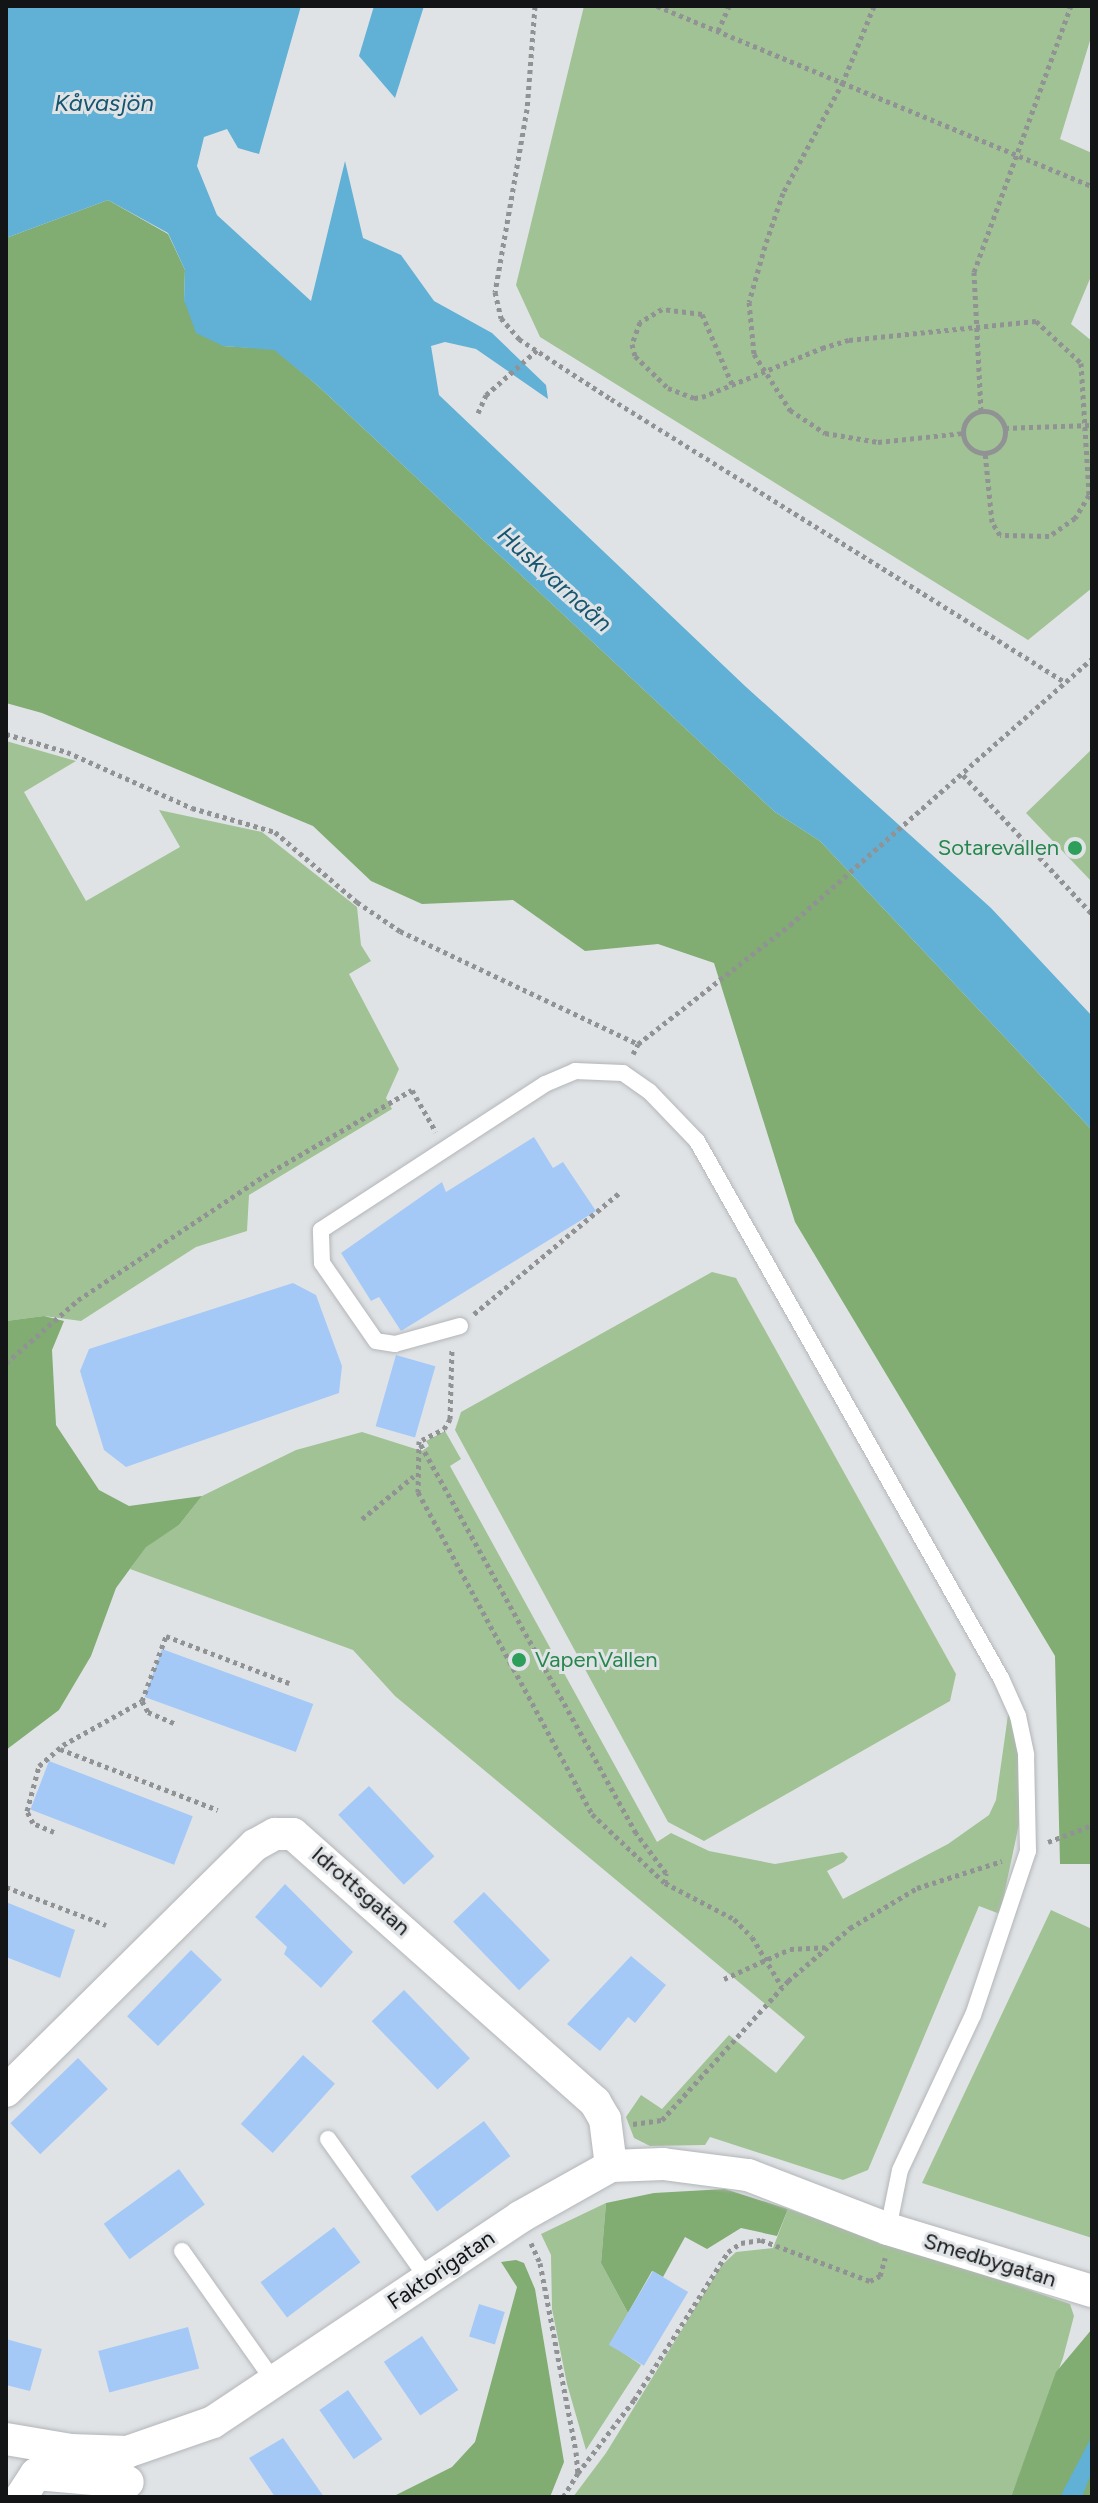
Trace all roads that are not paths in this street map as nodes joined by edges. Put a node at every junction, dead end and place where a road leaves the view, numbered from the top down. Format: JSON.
{"nodes":[{"id":1,"x":460,"y":1326,"type":"road end"},
{"id":2,"x":6,"y":2091,"type":"edge"},
{"id":3,"x":328,"y":2139,"type":"dead end"},
{"id":4,"x":611,"y":2166,"type":"junction"},
{"id":5,"x":888,"y":2229,"type":"junction"},
{"id":6,"x":182,"y":2251,"type":"dead end"},
{"id":7,"x":427,"y":2278,"type":"junction"},
{"id":8,"x":1092,"y":2291,"type":"edge"},
{"id":9,"x":275,"y":2383,"type":"junction"},
{"id":10,"x":6,"y":2439,"type":"edge"},
{"id":11,"x":127,"y":2477,"type":"edge"},
{"id":12,"x":21,"y":2497,"type":"edge"}],
"edges":[{"from":1,"to":5,"type":"lane"},
{"from":2,"to":4,"type":"street","name":"Idrottsgatan"},
{"from":3,"to":7,"type":"lane"},
{"from":4,"to":5,"type":"street","name":"Faktorigatan"},
{"from":4,"to":7,"type":"street","name":"Faktorigatan"},
{"from":5,"to":8,"type":"street","name":"Smedbygatan"},
{"from":6,"to":9,"type":"lane"},
{"from":7,"to":9,"type":"street","name":"Faktorigatan"},
{"from":9,"to":11,"type":"street","name":"Faktorigatan"},
{"from":10,"to":11,"type":"street","name":"Faktorigatan"},
{"from":11,"to":12,"type":"street"}]}
